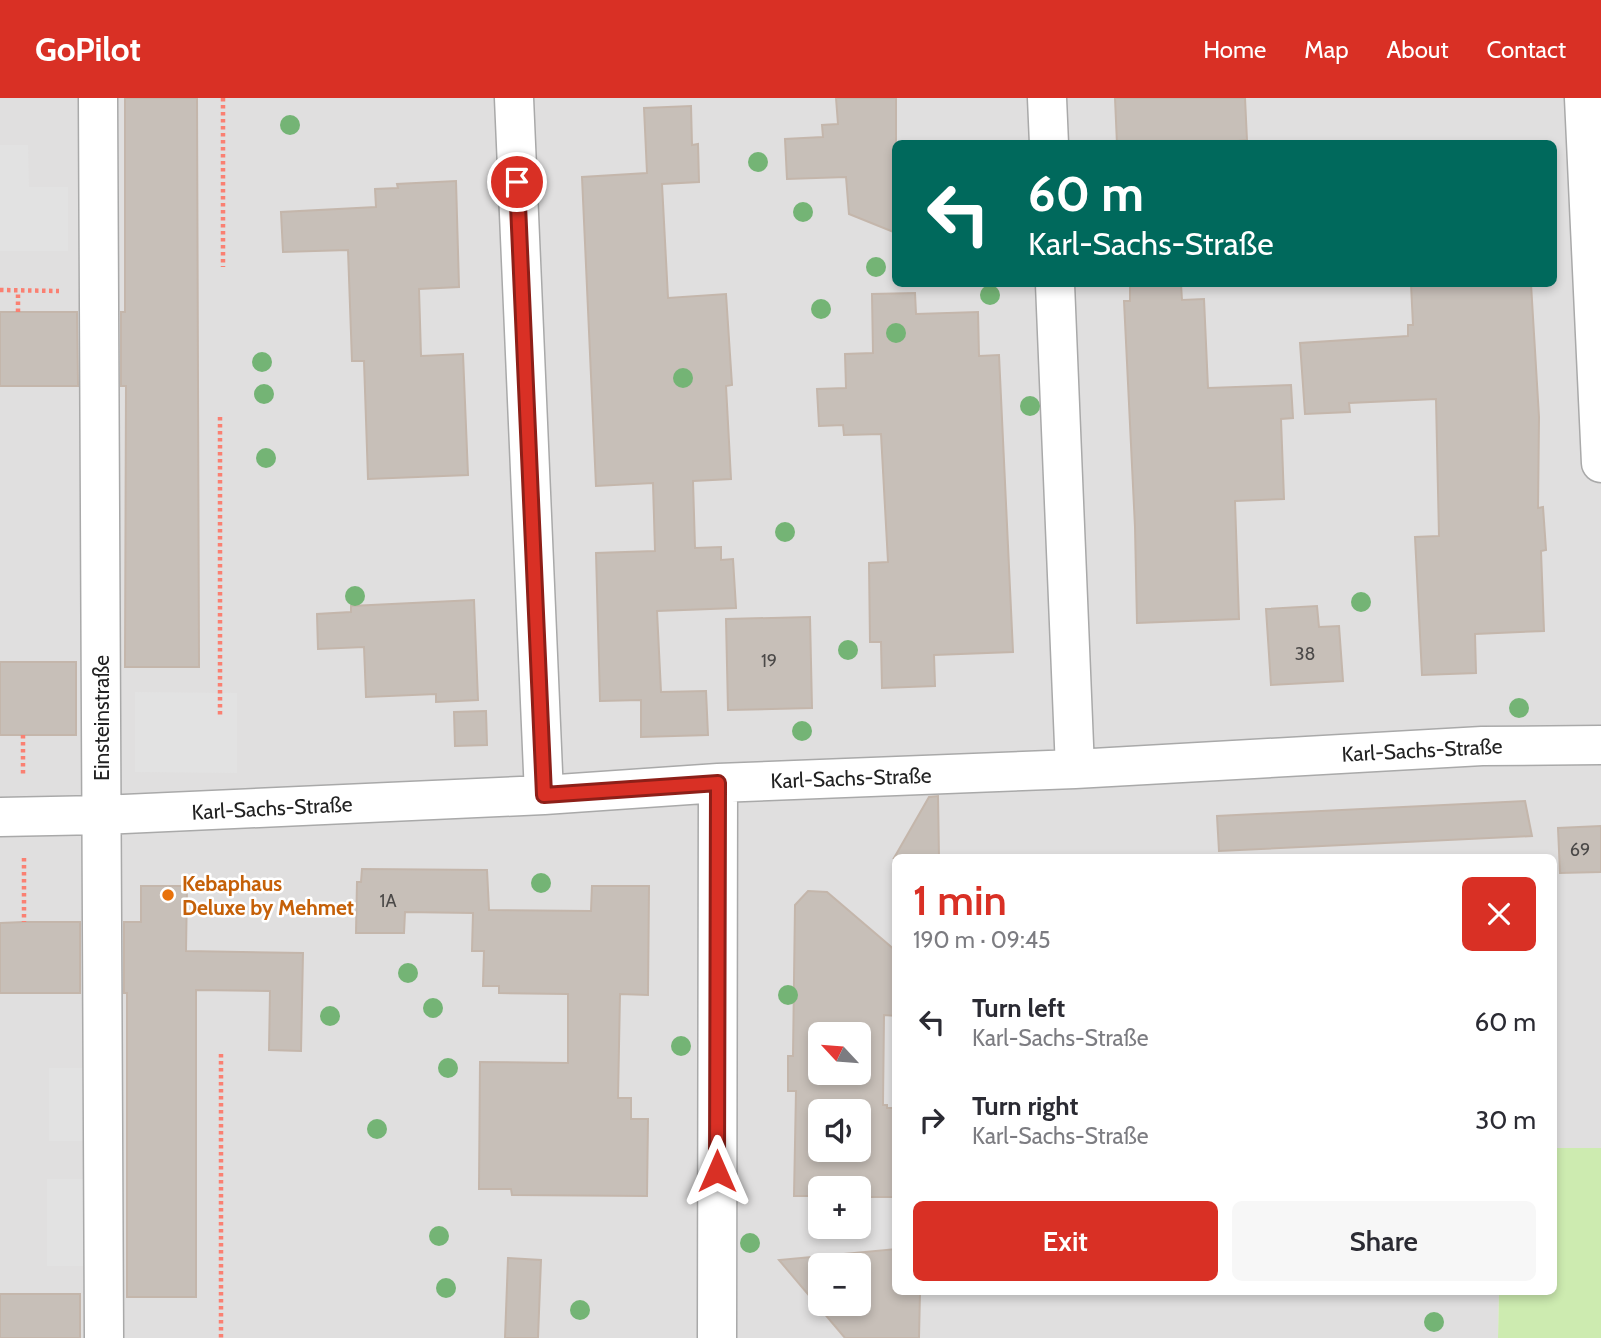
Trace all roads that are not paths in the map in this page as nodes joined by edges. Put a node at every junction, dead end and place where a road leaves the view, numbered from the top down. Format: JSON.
{"nodes":[{"id":1,"x":98,"y":98,"type":"edge"},
{"id":2,"x":514,"y":98,"type":"edge"},
{"id":3,"x":1048,"y":98,"type":"edge"},
{"id":4,"x":1584,"y":98,"type":"edge"},
{"id":5,"x":1049,"y":140,"type":"edge"},
{"id":6,"x":1055,"y":287,"type":"edge"},
{"id":7,"x":1601,"y":463,"type":"edge"},
{"id":8,"x":1601,"y":745,"type":"edge"},
{"id":9,"x":1075,"y":769,"type":"junction"},
{"id":10,"x":718,"y":783,"type":"junction"},
{"id":11,"x":544,"y":795,"type":"junction"},
{"id":12,"x":102,"y":816,"type":"junction"},
{"id":13,"x":12,"y":817,"type":"edge"},
{"id":14,"x":104,"y":1338,"type":"edge"},
{"id":15,"x":717,"y":1338,"type":"edge"}],
"edges":[{"from":1,"to":12,"type":"street","name":"Einsteinstraße"},
{"from":2,"to":11,"type":"street"},
{"from":3,"to":5,"type":"street"},
{"from":4,"to":7,"type":"street"},
{"from":6,"to":9,"type":"street"},
{"from":8,"to":9,"type":"street","name":"Karl-Sachs-Straße"},
{"from":9,"to":10,"type":"street","name":"Karl-Sachs-Straße"},
{"from":10,"to":11,"type":"street","name":"Karl-Sachs-Straße"},
{"from":10,"to":15,"type":"street"},
{"from":11,"to":12,"type":"street","name":"Karl-Sachs-Straße"},
{"from":12,"to":13,"type":"street","name":"Karl-Sachs-Straße"},
{"from":12,"to":14,"type":"street","name":"Einsteinstraße"}]}
